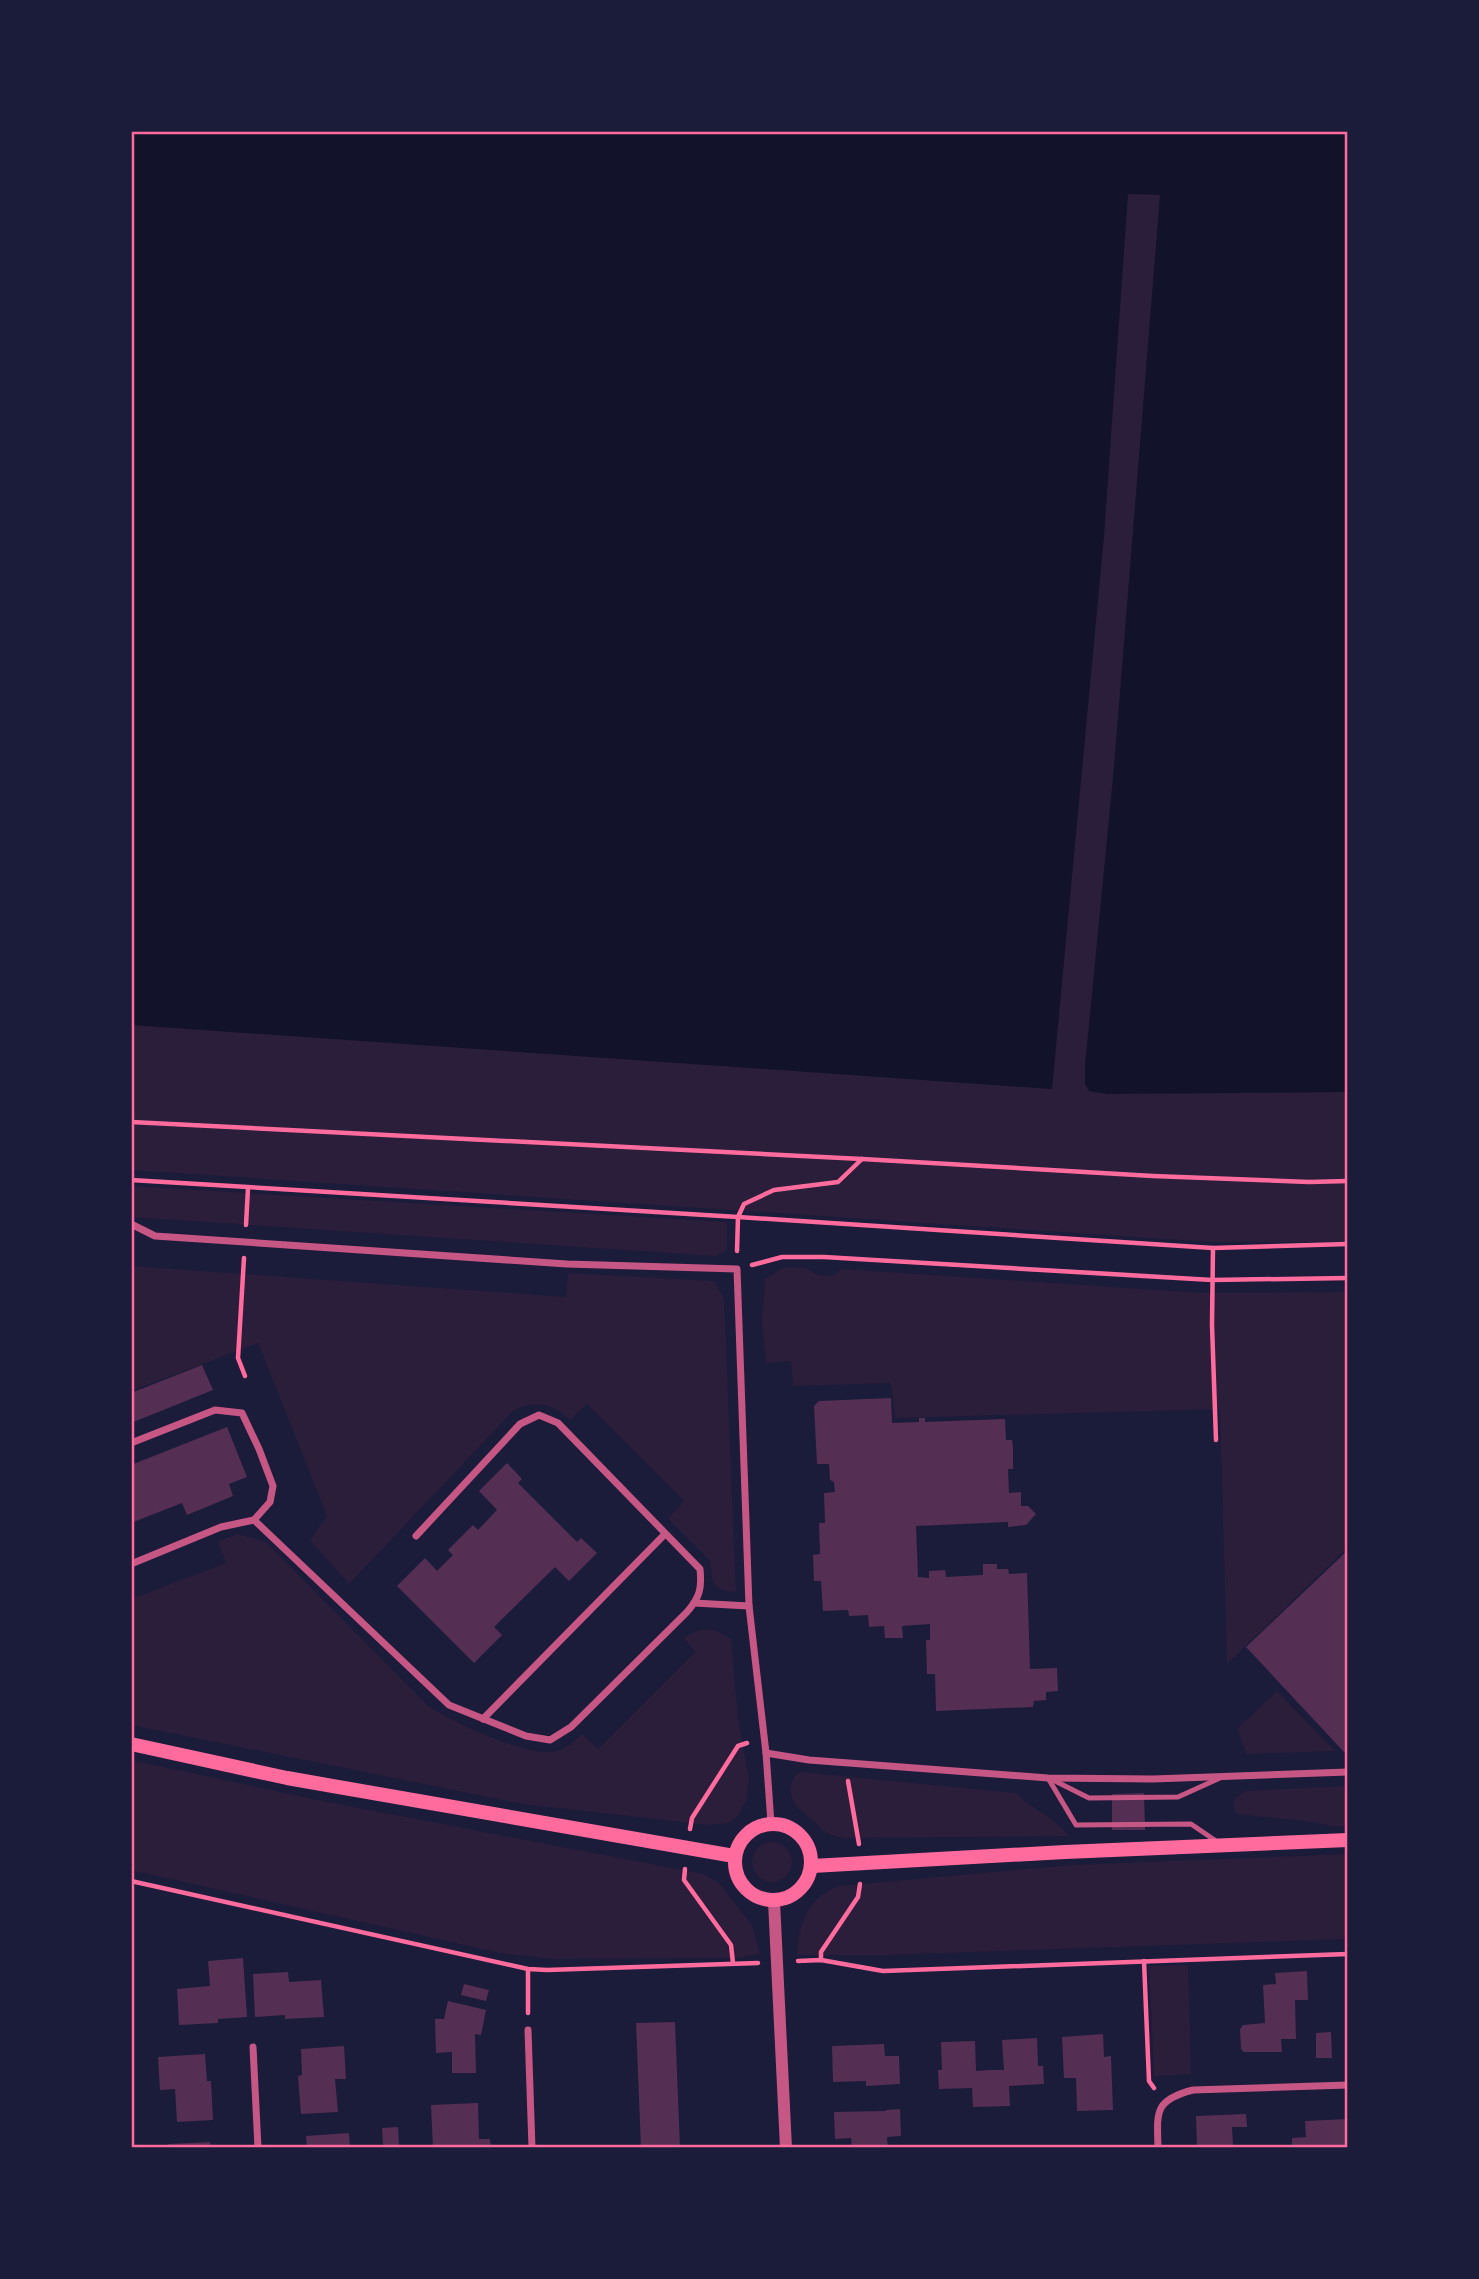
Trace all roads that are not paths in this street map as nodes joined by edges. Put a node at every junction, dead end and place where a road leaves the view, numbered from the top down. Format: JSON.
{"nodes":[{"id":1,"x":131,"y":1224,"type":"edge"},
{"id":2,"x":131,"y":1443,"type":"edge"},
{"id":3,"x":254,"y":1520,"type":"junction"},
{"id":4,"x":666,"y":1534,"type":"junction"},
{"id":5,"x":416,"y":1536,"type":"dead end"},
{"id":6,"x":131,"y":1564,"type":"edge"},
{"id":7,"x":695,"y":1603,"type":"junction"},
{"id":8,"x":748,"y":1606,"type":"junction"},
{"id":9,"x":483,"y":1720,"type":"junction"},
{"id":10,"x":131,"y":1744,"type":"edge"},
{"id":11,"x":766,"y":1753,"type":"junction"},
{"id":12,"x":1348,"y":1772,"type":"edge"},
{"id":13,"x":1048,"y":1778,"type":"junction"},
{"id":14,"x":1220,"y":1778,"type":"junction"},
{"id":15,"x":771,"y":1823,"type":"junction"},
{"id":16,"x":1348,"y":1840,"type":"edge"},
{"id":17,"x":1221,"y":1845,"type":"junction"},
{"id":18,"x":734,"y":1856,"type":"junction"},
{"id":19,"x":812,"y":1866,"type":"junction"},
{"id":20,"x":774,"y":1901,"type":"junction"},
{"id":21,"x":528,"y":2030,"type":"dead end"},
{"id":22,"x":253,"y":2047,"type":"dead end"},
{"id":23,"x":1348,"y":2085,"type":"edge"},
{"id":24,"x":258,"y":2148,"type":"edge"},
{"id":25,"x":532,"y":2148,"type":"edge"},
{"id":26,"x":786,"y":2148,"type":"edge"},
{"id":27,"x":1158,"y":2148,"type":"edge"}],
"edges":[{"from":1,"to":8,"type":"street"},
{"from":2,"to":3,"type":"street"},
{"from":3,"to":6,"type":"street"},
{"from":3,"to":9,"type":"street"},
{"from":4,"to":5,"type":"street"},
{"from":4,"to":7,"type":"street"},
{"from":4,"to":9,"type":"street"},
{"from":7,"to":8,"type":"street"},
{"from":7,"to":9,"type":"street"},
{"from":8,"to":11,"type":"street"},
{"from":10,"to":18,"type":"main road"},
{"from":11,"to":13,"type":"street"},
{"from":11,"to":15,"type":"street"},
{"from":12,"to":14,"type":"street"},
{"from":13,"to":14,"type":"street"},
{"from":13,"to":14,"type":"lane"},
{"from":13,"to":17,"type":"lane"},
{"from":15,"to":18,"type":"main road"},
{"from":15,"to":19,"type":"main road"},
{"from":16,"to":17,"type":"main road"},
{"from":17,"to":19,"type":"main road"},
{"from":18,"to":20,"type":"main road"},
{"from":19,"to":20,"type":"main road"},
{"from":20,"to":26,"type":"street"},
{"from":21,"to":25,"type":"street"},
{"from":22,"to":24,"type":"street"},
{"from":23,"to":27,"type":"street"}]}
